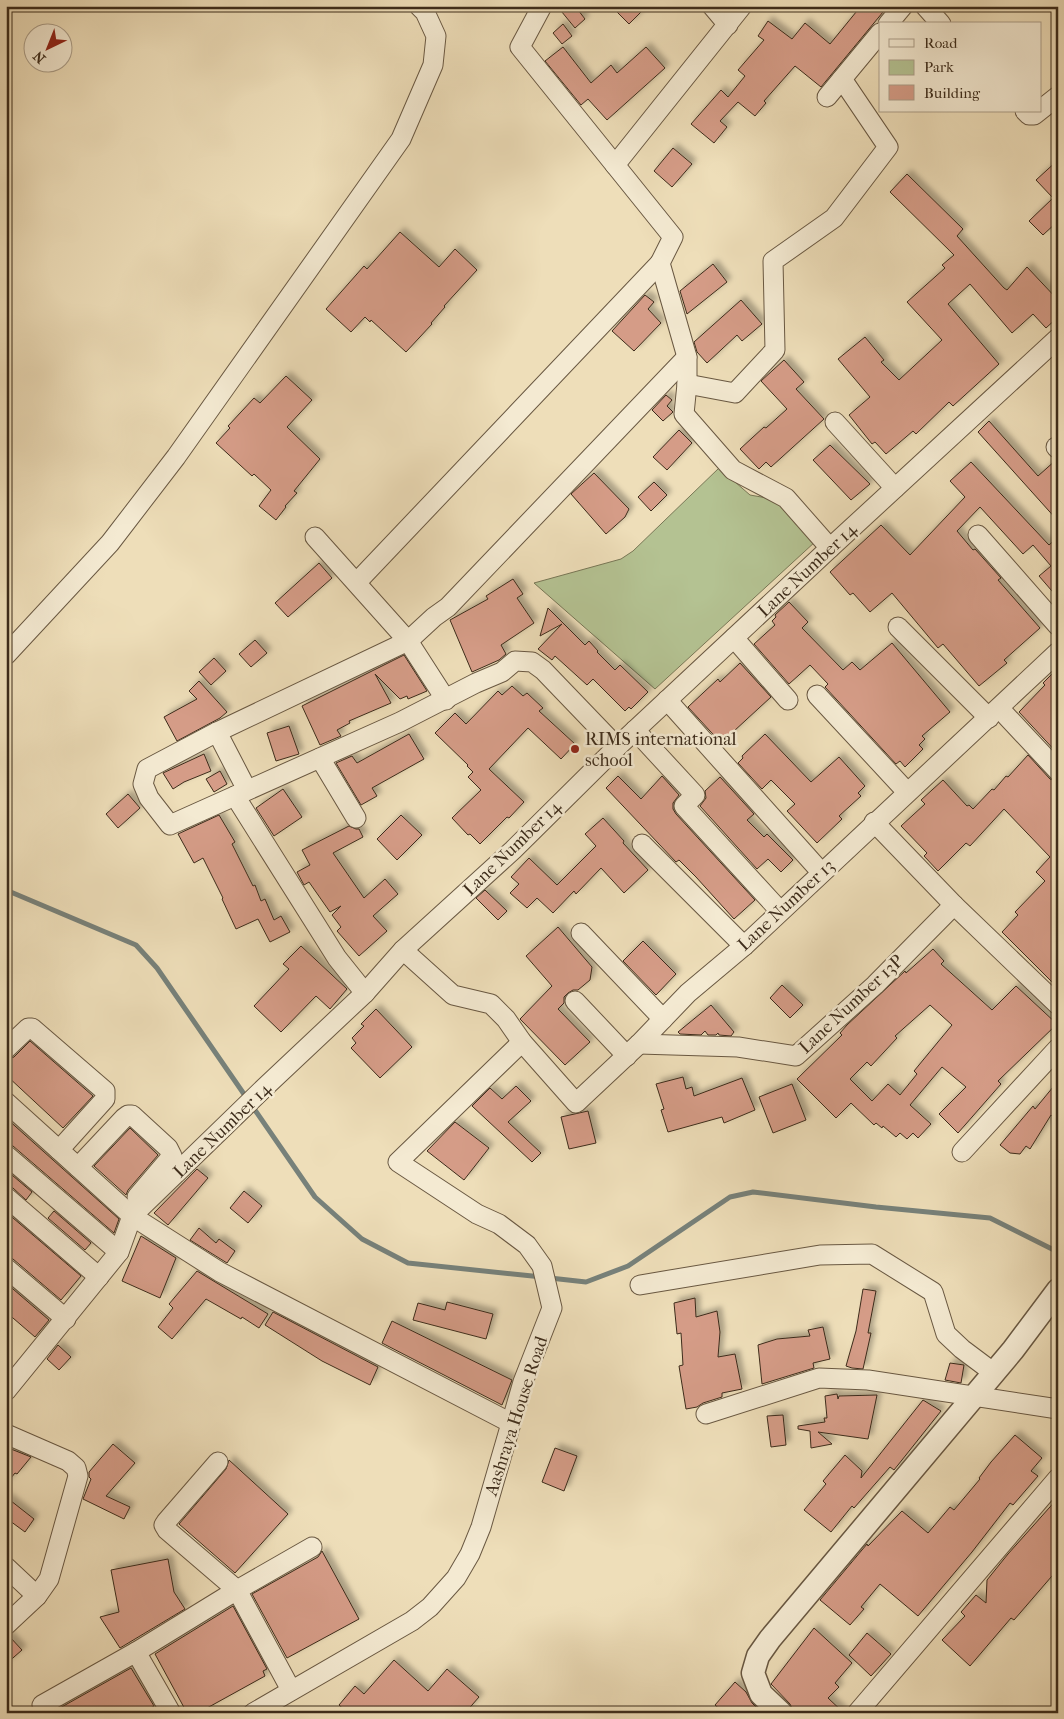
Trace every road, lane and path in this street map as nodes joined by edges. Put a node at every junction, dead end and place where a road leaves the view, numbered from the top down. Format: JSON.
{"nodes":[{"id":1,"x":419,"y":6,"type":"edge"},
{"id":2,"x":542,"y":6,"type":"edge"},
{"id":3,"x":712,"y":6,"type":"edge"},
{"id":4,"x":742,"y":6,"type":"edge"},
{"id":5,"x":903,"y":6,"type":"edge"},
{"id":6,"x":924,"y":6,"type":"edge"},
{"id":7,"x":890,"y":22,"type":"edge"},
{"id":8,"x":939,"y":22,"type":"edge"},
{"id":9,"x":728,"y":24,"type":"junction"},
{"id":10,"x":879,"y":34,"type":"edge"},
{"id":11,"x":842,"y":79,"type":"junction"},
{"id":12,"x":1058,"y":96,"type":"edge"},
{"id":13,"x":827,"y":97,"type":"dead end"},
{"id":14,"x":1042,"y":109,"type":"edge"},
{"id":15,"x":1026,"y":112,"type":"edge"},
{"id":16,"x":1038,"y":112,"type":"edge"},
{"id":17,"x":615,"y":165,"type":"junction"},
{"id":18,"x":660,"y":263,"type":"junction"},
{"id":19,"x":1058,"y":338,"type":"edge"},
{"id":20,"x":687,"y":357,"type":"junction"},
{"id":21,"x":687,"y":384,"type":"junction"},
{"id":22,"x":835,"y":422,"type":"dead end"},
{"id":23,"x":895,"y":488,"type":"junction"},
{"id":24,"x":978,"y":535,"type":"dead end"},
{"id":25,"x":315,"y":537,"type":"dead end"},
{"id":26,"x":830,"y":548,"type":"junction"},
{"id":27,"x":357,"y":582,"type":"junction"},
{"id":28,"x":1058,"y":626,"type":"edge"},
{"id":29,"x":898,"y":627,"type":"dead end"},
{"id":30,"x":734,"y":638,"type":"junction"},
{"id":31,"x":408,"y":641,"type":"junction"},
{"id":32,"x":1058,"y":652,"type":"edge"},
{"id":33,"x":6,"y":655,"type":"edge"},
{"id":34,"x":817,"y":695,"type":"dead end"},
{"id":35,"x":446,"y":700,"type":"junction"},
{"id":36,"x":667,"y":700,"type":"junction"},
{"id":37,"x":788,"y":700,"type":"dead end"},
{"id":38,"x":994,"y":713,"type":"junction"},
{"id":39,"x":635,"y":730,"type":"junction"},
{"id":40,"x":217,"y":732,"type":"junction"},
{"id":41,"x":617,"y":747,"type":"junction"},
{"id":42,"x":320,"y":758,"type":"junction"},
{"id":43,"x":1058,"y":771,"type":"edge"},
{"id":44,"x":907,"y":792,"type":"junction"},
{"id":45,"x":241,"y":793,"type":"junction"},
{"id":46,"x":356,"y":818,"type":"dead end"},
{"id":47,"x":874,"y":822,"type":"junction"},
{"id":48,"x":642,"y":844,"type":"dead end"},
{"id":49,"x":821,"y":872,"type":"junction"},
{"id":50,"x":954,"y":905,"type":"junction"},
{"id":51,"x":780,"y":911,"type":"junction"},
{"id":52,"x":581,"y":933,"type":"dead end"},
{"id":53,"x":744,"y":946,"type":"junction"},
{"id":54,"x":403,"y":950,"type":"junction"},
{"id":55,"x":365,"y":993,"type":"junction"},
{"id":56,"x":575,"y":1001,"type":"dead end"},
{"id":57,"x":1058,"y":1005,"type":"edge"},
{"id":58,"x":663,"y":1019,"type":"junction"},
{"id":59,"x":522,"y":1042,"type":"junction"},
{"id":60,"x":1058,"y":1048,"type":"edge"},
{"id":61,"x":6,"y":1049,"type":"edge"},
{"id":62,"x":633,"y":1050,"type":"junction"},
{"id":63,"x":6,"y":1102,"type":"edge"},
{"id":64,"x":59,"y":1150,"type":"junction"},
{"id":65,"x":962,"y":1152,"type":"dead end"},
{"id":66,"x":6,"y":1155,"type":"edge"},
{"id":67,"x":78,"y":1167,"type":"junction"},
{"id":68,"x":6,"y":1198,"type":"edge"},
{"id":69,"x":129,"y":1213,"type":"junction"},
{"id":70,"x":119,"y":1252,"type":"junction"},
{"id":71,"x":6,"y":1268,"type":"edge"},
{"id":72,"x":99,"y":1277,"type":"junction"},
{"id":73,"x":640,"y":1285,"type":"dead end"},
{"id":74,"x":1058,"y":1290,"type":"edge"},
{"id":75,"x":66,"y":1319,"type":"junction"},
{"id":76,"x":994,"y":1373,"type":"junction"},
{"id":77,"x":10,"y":1379,"type":"edge"},
{"id":78,"x":974,"y":1396,"type":"junction"},
{"id":79,"x":1058,"y":1409,"type":"edge"},
{"id":80,"x":706,"y":1414,"type":"dead end"},
{"id":81,"x":511,"y":1423,"type":"junction"},
{"id":82,"x":8,"y":1437,"type":"edge"},
{"id":83,"x":218,"y":1462,"type":"dead end"},
{"id":84,"x":1058,"y":1478,"type":"edge"},
{"id":85,"x":312,"y":1547,"type":"dead end"},
{"id":86,"x":8,"y":1571,"type":"edge"},
{"id":87,"x":237,"y":1590,"type":"junction"},
{"id":88,"x":38,"y":1596,"type":"junction"},
{"id":89,"x":6,"y":1625,"type":"edge"},
{"id":90,"x":136,"y":1652,"type":"junction"},
{"id":91,"x":291,"y":1690,"type":"junction"},
{"id":92,"x":42,"y":1705,"type":"dead end"},
{"id":93,"x":171,"y":1713,"type":"edge"},
{"id":94,"x":253,"y":1713,"type":"edge"},
{"id":95,"x":781,"y":1713,"type":"edge"},
{"id":96,"x":857,"y":1713,"type":"edge"}],
"edges":[{"from":1,"to":33,"type":"street"},
{"from":2,"to":17,"type":"street"},
{"from":3,"to":9,"type":"street"},
{"from":4,"to":9,"type":"street"},
{"from":5,"to":7,"type":"street"},
{"from":6,"to":8,"type":"street"},
{"from":9,"to":17,"type":"street"},
{"from":10,"to":11,"type":"street"},
{"from":11,"to":13,"type":"street"},
{"from":11,"to":21,"type":"street"},
{"from":12,"to":14,"type":"street"},
{"from":15,"to":16,"type":"street"},
{"from":17,"to":18,"type":"street"},
{"from":18,"to":20,"type":"street"},
{"from":18,"to":27,"type":"street"},
{"from":19,"to":23,"type":"street","name":"Lane Number 14"},
{"from":20,"to":21,"type":"street"},
{"from":20,"to":31,"type":"street"},
{"from":21,"to":26,"type":"street"},
{"from":22,"to":23,"type":"street"},
{"from":23,"to":26,"type":"street","name":"Lane Number 14"},
{"from":24,"to":28,"type":"street"},
{"from":25,"to":27,"type":"street"},
{"from":26,"to":30,"type":"street","name":"Lane Number 14"},
{"from":27,"to":31,"type":"street"},
{"from":29,"to":38,"type":"street"},
{"from":30,"to":36,"type":"street","name":"Lane Number 14"},
{"from":30,"to":37,"type":"street"},
{"from":31,"to":35,"type":"street"},
{"from":31,"to":40,"type":"street"},
{"from":32,"to":38,"type":"street","name":"Lane Number 13"},
{"from":34,"to":44,"type":"street"},
{"from":35,"to":41,"type":"street"},
{"from":35,"to":42,"type":"street"},
{"from":36,"to":39,"type":"street","name":"Lane Number 14"},
{"from":36,"to":49,"type":"street"},
{"from":38,"to":43,"type":"street"},
{"from":38,"to":44,"type":"street","name":"Lane Number 13"},
{"from":39,"to":41,"type":"street","name":"Lane Number 14"},
{"from":39,"to":51,"type":"street"},
{"from":40,"to":45,"type":"street"},
{"from":40,"to":45,"type":"street"},
{"from":41,"to":54,"type":"street","name":"Lane Number 14"},
{"from":42,"to":45,"type":"street"},
{"from":42,"to":46,"type":"street"},
{"from":44,"to":47,"type":"street","name":"Lane Number 13"},
{"from":45,"to":55,"type":"street"},
{"from":47,"to":49,"type":"street","name":"Lane Number 13"},
{"from":47,"to":50,"type":"street"},
{"from":48,"to":53,"type":"street"},
{"from":49,"to":51,"type":"street","name":"Lane Number 13"},
{"from":50,"to":57,"type":"street"},
{"from":50,"to":62,"type":"street","name":"Lane Number 13P"},
{"from":51,"to":53,"type":"street","name":"Lane Number 13"},
{"from":52,"to":58,"type":"street"},
{"from":53,"to":58,"type":"street","name":"Lane Number 13"},
{"from":54,"to":55,"type":"street","name":"Lane Number 14"},
{"from":54,"to":59,"type":"street"},
{"from":55,"to":69,"type":"street","name":"Lane Number 14"},
{"from":56,"to":62,"type":"street"},
{"from":58,"to":62,"type":"street","name":"Lane Number 13"},
{"from":59,"to":62,"type":"street","name":"Lane Number 13"},
{"from":59,"to":81,"type":"street","name":"Aashraya House Road"},
{"from":60,"to":65,"type":"street"},
{"from":61,"to":64,"type":"street"},
{"from":63,"to":64,"type":"street"},
{"from":64,"to":67,"type":"street"},
{"from":66,"to":70,"type":"street"},
{"from":67,"to":69,"type":"street"},
{"from":67,"to":69,"type":"street"},
{"from":68,"to":72,"type":"street"},
{"from":69,"to":70,"type":"street","name":"Lane Number 14"},
{"from":69,"to":81,"type":"street"},
{"from":70,"to":72,"type":"street","name":"Lane Number 14"},
{"from":71,"to":75,"type":"street"},
{"from":72,"to":75,"type":"street","name":"Lane Number 14"},
{"from":73,"to":76,"type":"street"},
{"from":74,"to":76,"type":"street"},
{"from":75,"to":77,"type":"street","name":"Lane Number 14"},
{"from":76,"to":78,"type":"street"},
{"from":78,"to":79,"type":"street"},
{"from":78,"to":80,"type":"street"},
{"from":78,"to":95,"type":"street"},
{"from":81,"to":91,"type":"street","name":"Aashraya House Road"},
{"from":82,"to":88,"type":"street"},
{"from":83,"to":87,"type":"street"},
{"from":84,"to":96,"type":"street"},
{"from":85,"to":87,"type":"street"},
{"from":86,"to":88,"type":"street"},
{"from":87,"to":90,"type":"street"},
{"from":87,"to":91,"type":"street"},
{"from":88,"to":89,"type":"street"},
{"from":90,"to":92,"type":"street"},
{"from":90,"to":93,"type":"street"},
{"from":91,"to":94,"type":"street","name":"Aashraya House Road"}]}
